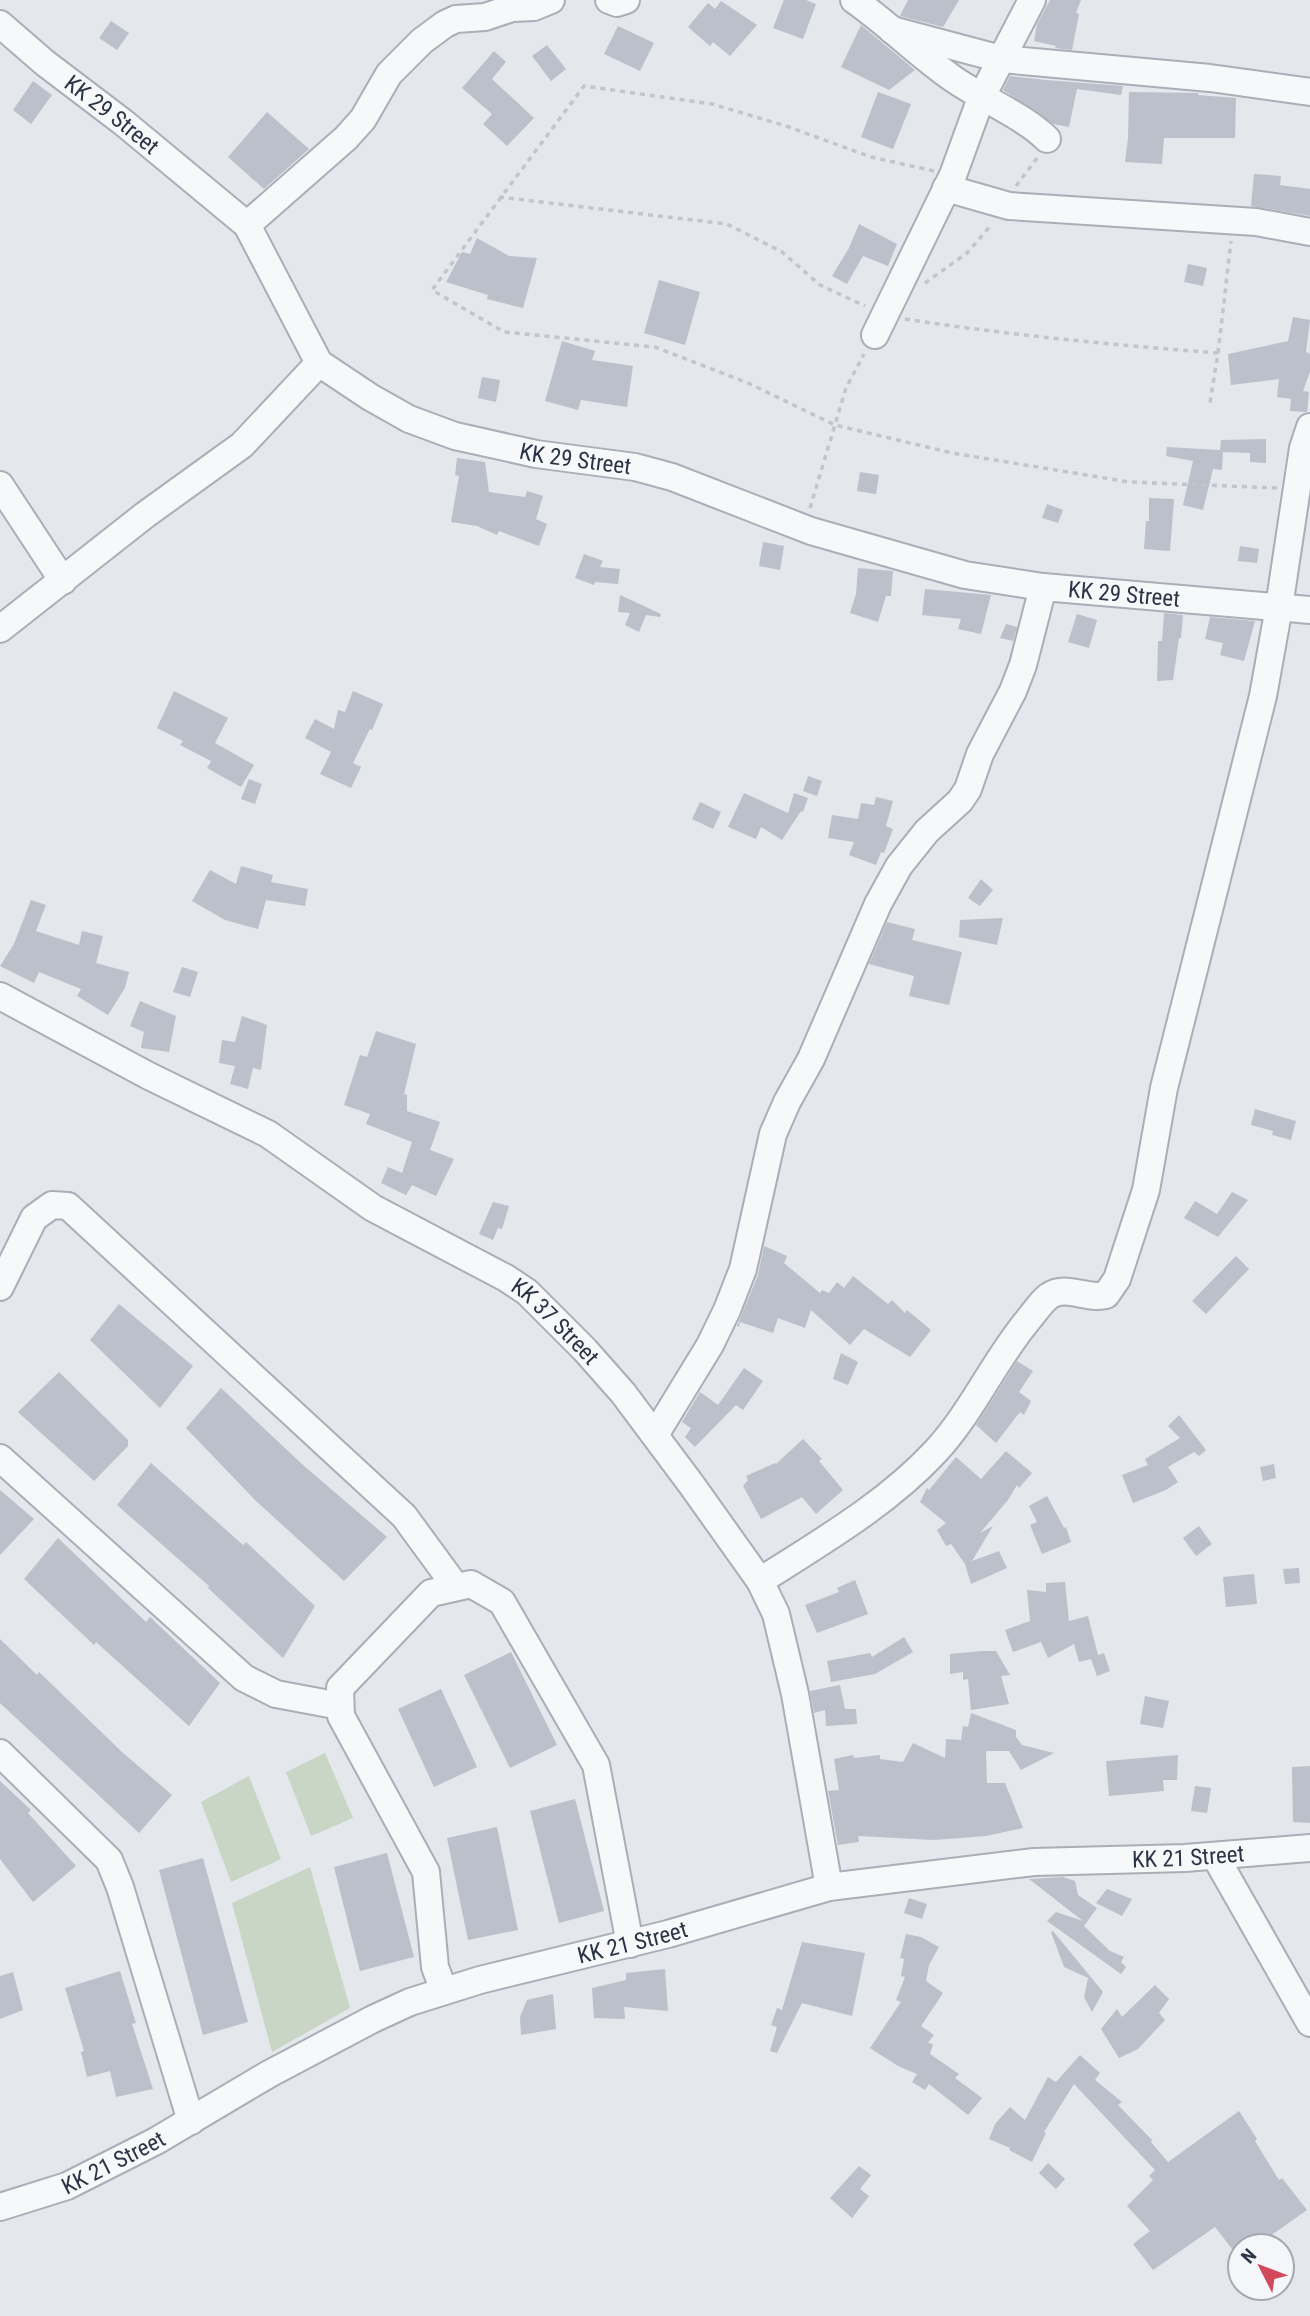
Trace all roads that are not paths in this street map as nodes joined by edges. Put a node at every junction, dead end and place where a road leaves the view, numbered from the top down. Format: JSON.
{"nodes":[{"id":1,"x":551,"y":0,"type":"edge"},
{"id":2,"x":609,"y":0,"type":"edge"},
{"id":3,"x":626,"y":0,"type":"edge"},
{"id":4,"x":854,"y":0,"type":"edge"},
{"id":5,"x":1032,"y":0,"type":"edge"},
{"id":6,"x":509,"y":4,"type":"edge"},
{"id":7,"x":0,"y":24,"type":"edge"},
{"id":8,"x":892,"y":30,"type":"junction"},
{"id":9,"x":1001,"y":59,"type":"junction"},
{"id":10,"x":1310,"y":92,"type":"edge"},
{"id":11,"x":981,"y":98,"type":"junction"},
{"id":12,"x":1047,"y":139,"type":"road end"},
{"id":13,"x":950,"y":181,"type":"junction"},
{"id":14,"x":247,"y":225,"type":"junction"},
{"id":15,"x":1310,"y":232,"type":"edge"},
{"id":16,"x":876,"y":323,"type":"road end"},
{"id":17,"x":319,"y":363,"type":"junction"},
{"id":18,"x":1310,"y":427,"type":"edge"},
{"id":19,"x":0,"y":485,"type":"edge"},
{"id":20,"x":63,"y":581,"type":"junction"},
{"id":21,"x":1043,"y":587,"type":"junction"},
{"id":22,"x":1279,"y":607,"type":"junction"},
{"id":23,"x":1310,"y":610,"type":"edge"},
{"id":24,"x":0,"y":629,"type":"edge"},
{"id":25,"x":0,"y":996,"type":"edge"},
{"id":26,"x":0,"y":1287,"type":"edge"},
{"id":27,"x":654,"y":1435,"type":"junction"},
{"id":28,"x":0,"y":1458,"type":"edge"},
{"id":29,"x":760,"y":1581,"type":"junction"},
{"id":30,"x":456,"y":1587,"type":"junction"},
{"id":31,"x":340,"y":1706,"type":"junction"},
{"id":32,"x":0,"y":1753,"type":"edge"},
{"id":33,"x":1310,"y":1848,"type":"edge"},
{"id":34,"x":1215,"y":1856,"type":"junction"},
{"id":35,"x":829,"y":1887,"type":"junction"},
{"id":36,"x":629,"y":1944,"type":"junction"},
{"id":37,"x":444,"y":1991,"type":"junction"},
{"id":38,"x":1310,"y":2023,"type":"edge"},
{"id":39,"x":191,"y":2120,"type":"junction"},
{"id":40,"x":0,"y":2207,"type":"edge"}],
"edges":[{"from":1,"to":6,"type":"street"},
{"from":2,"to":3,"type":"street"},
{"from":4,"to":8,"type":"street"},
{"from":5,"to":9,"type":"street"},
{"from":6,"to":14,"type":"street"},
{"from":7,"to":14,"type":"street","name":"KK 29 Street"},
{"from":8,"to":9,"type":"street"},
{"from":8,"to":11,"type":"street"},
{"from":9,"to":10,"type":"street"},
{"from":9,"to":11,"type":"street"},
{"from":11,"to":12,"type":"street"},
{"from":11,"to":13,"type":"street"},
{"from":13,"to":15,"type":"street"},
{"from":13,"to":16,"type":"street"},
{"from":14,"to":17,"type":"street","name":"KK 29 Street"},
{"from":17,"to":20,"type":"street"},
{"from":17,"to":21,"type":"street","name":"KK 29 Street"},
{"from":18,"to":22,"type":"street"},
{"from":19,"to":20,"type":"street"},
{"from":20,"to":24,"type":"street"},
{"from":21,"to":22,"type":"street","name":"KK 29 Street"},
{"from":21,"to":27,"type":"street"},
{"from":22,"to":23,"type":"street","name":"KK 29 Street"},
{"from":22,"to":29,"type":"street"},
{"from":25,"to":27,"type":"street","name":"KK 37 Street"},
{"from":26,"to":30,"type":"street"},
{"from":27,"to":29,"type":"street","name":"KK 37 Street"},
{"from":28,"to":31,"type":"street"},
{"from":29,"to":35,"type":"street","name":"KK 37 Street"},
{"from":30,"to":31,"type":"street"},
{"from":30,"to":36,"type":"street"},
{"from":31,"to":37,"type":"street"},
{"from":32,"to":39,"type":"street"},
{"from":33,"to":34,"type":"street","name":"KK 21 Street"},
{"from":34,"to":35,"type":"street","name":"KK 21 Street"},
{"from":34,"to":38,"type":"street"},
{"from":35,"to":36,"type":"street","name":"KK 21 Street"},
{"from":36,"to":37,"type":"street","name":"KK 21 Street"},
{"from":37,"to":39,"type":"street","name":"KK 21 Street"},
{"from":39,"to":40,"type":"street","name":"KK 21 Street"}]}
